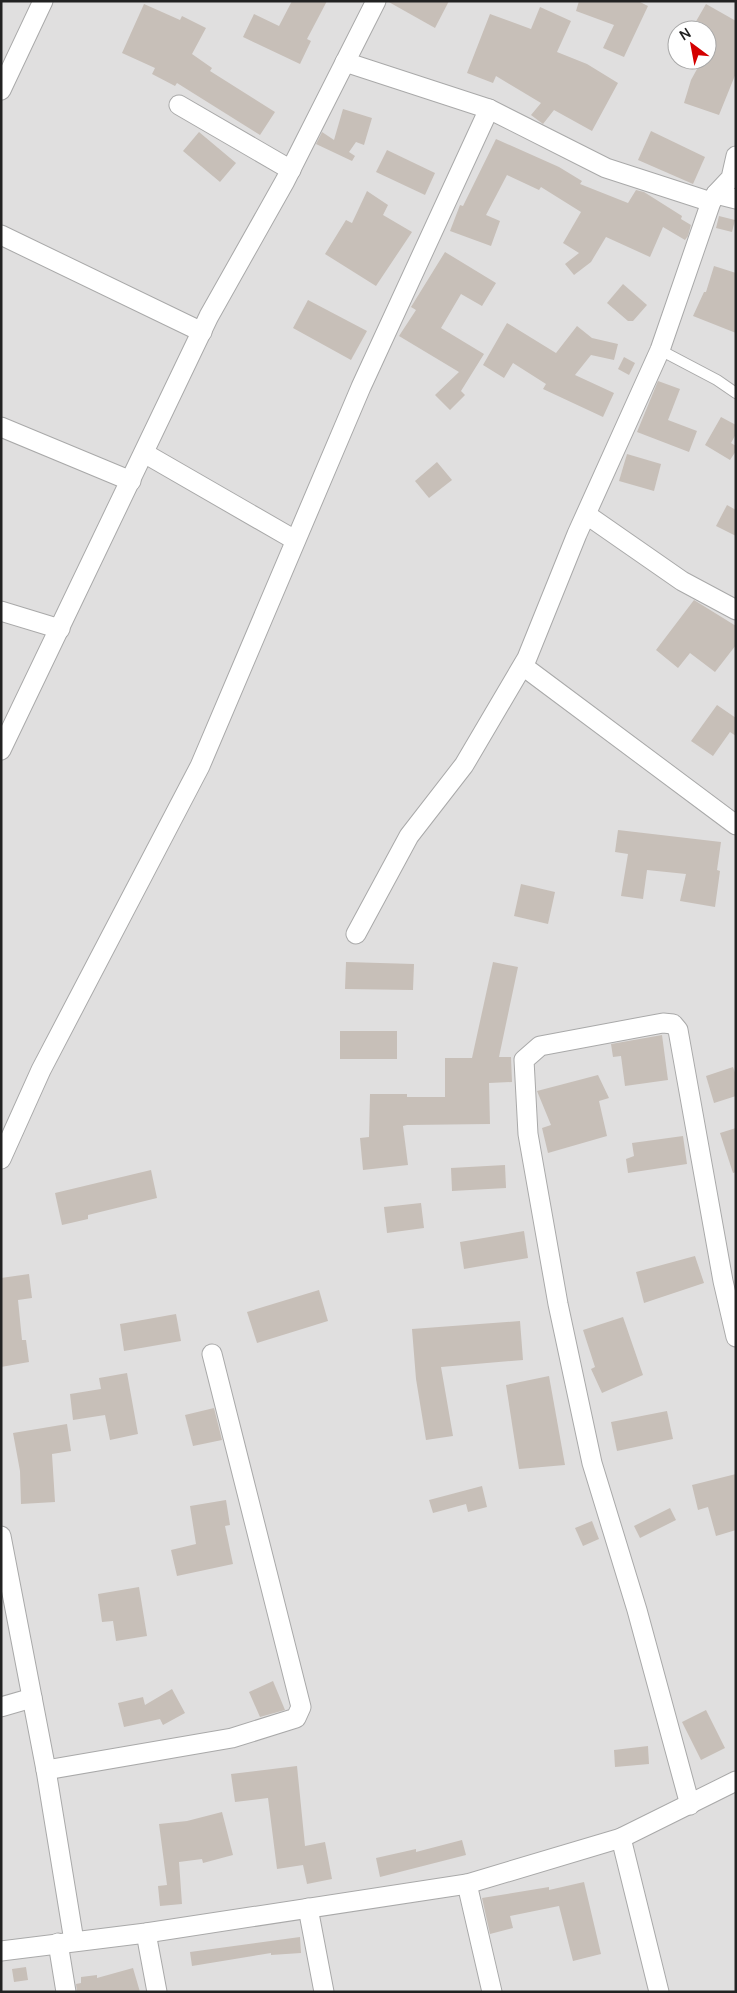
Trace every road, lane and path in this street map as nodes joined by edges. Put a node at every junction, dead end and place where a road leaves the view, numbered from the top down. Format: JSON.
{"nodes":[{"id":1,"x":43,"y":1,"type":"edge"},
{"id":2,"x":376,"y":1,"type":"edge"},
{"id":3,"x":345,"y":62,"type":"junction"},
{"id":4,"x":1,"y":90,"type":"edge"},
{"id":5,"x":179,"y":105,"type":"dead end"},
{"id":6,"x":489,"y":110,"type":"junction"},
{"id":7,"x":736,"y":156,"type":"edge"},
{"id":8,"x":290,"y":170,"type":"junction"},
{"id":9,"x":713,"y":198,"type":"junction"},
{"id":10,"x":736,"y":199,"type":"edge"},
{"id":11,"x":1,"y":235,"type":"edge"},
{"id":12,"x":202,"y":332,"type":"junction"},
{"id":13,"x":660,"y":350,"type":"junction"},
{"id":14,"x":736,"y":393,"type":"edge"},
{"id":15,"x":1,"y":428,"type":"edge"},
{"id":16,"x":144,"y":454,"type":"junction"},
{"id":17,"x":131,"y":480,"type":"junction"},
{"id":18,"x":587,"y":515,"type":"junction"},
{"id":19,"x":296,"y":540,"type":"junction"},
{"id":20,"x":736,"y":610,"type":"edge"},
{"id":21,"x":1,"y":611,"type":"edge"},
{"id":22,"x":60,"y":629,"type":"junction"},
{"id":23,"x":523,"y":666,"type":"junction"},
{"id":24,"x":1,"y":750,"type":"edge"},
{"id":25,"x":736,"y":825,"type":"edge"},
{"id":26,"x":356,"y":934,"type":"dead end"},
{"id":27,"x":1,"y":1159,"type":"edge"},
{"id":28,"x":736,"y":1337,"type":"edge"},
{"id":29,"x":212,"y":1354,"type":"dead end"},
{"id":30,"x":1,"y":1536,"type":"edge"},
{"id":31,"x":32,"y":1698,"type":"junction"},
{"id":32,"x":1,"y":1707,"type":"edge"},
{"id":33,"x":46,"y":1770,"type":"junction"},
{"id":34,"x":736,"y":1781,"type":"edge"},
{"id":35,"x":690,"y":1805,"type":"junction"},
{"id":36,"x":621,"y":1838,"type":"junction"},
{"id":37,"x":467,"y":1884,"type":"junction"},
{"id":38,"x":308,"y":1908,"type":"junction"},
{"id":39,"x":146,"y":1933,"type":"junction"},
{"id":40,"x":66,"y":1942,"type":"junction"},
{"id":41,"x":1,"y":1951,"type":"edge"},
{"id":42,"x":66,"y":1992,"type":"edge"},
{"id":43,"x":157,"y":1992,"type":"edge"},
{"id":44,"x":324,"y":1992,"type":"edge"},
{"id":45,"x":492,"y":1992,"type":"edge"},
{"id":46,"x":659,"y":1992,"type":"edge"}],
"edges":[{"from":1,"to":4,"type":"street"},
{"from":2,"to":3,"type":"street"},
{"from":3,"to":6,"type":"street"},
{"from":3,"to":8,"type":"street"},
{"from":5,"to":8,"type":"street"},
{"from":6,"to":9,"type":"street"},
{"from":6,"to":19,"type":"street"},
{"from":7,"to":9,"type":"street"},
{"from":8,"to":12,"type":"street"},
{"from":9,"to":10,"type":"street"},
{"from":9,"to":13,"type":"street"},
{"from":11,"to":12,"type":"street"},
{"from":12,"to":16,"type":"street"},
{"from":13,"to":14,"type":"lane"},
{"from":13,"to":18,"type":"street"},
{"from":15,"to":17,"type":"street"},
{"from":16,"to":17,"type":"street"},
{"from":16,"to":19,"type":"street"},
{"from":17,"to":22,"type":"street"},
{"from":18,"to":20,"type":"street"},
{"from":18,"to":23,"type":"street"},
{"from":19,"to":27,"type":"street"},
{"from":21,"to":22,"type":"street"},
{"from":22,"to":24,"type":"street"},
{"from":23,"to":25,"type":"street"},
{"from":23,"to":26,"type":"street"},
{"from":28,"to":35,"type":"street"},
{"from":29,"to":33,"type":"street"},
{"from":30,"to":31,"type":"street"},
{"from":31,"to":32,"type":"street"},
{"from":31,"to":33,"type":"street"},
{"from":33,"to":40,"type":"street"},
{"from":34,"to":35,"type":"street"},
{"from":35,"to":36,"type":"street"},
{"from":36,"to":37,"type":"street"},
{"from":36,"to":46,"type":"street"},
{"from":37,"to":38,"type":"street"},
{"from":37,"to":45,"type":"street"},
{"from":38,"to":39,"type":"street"},
{"from":38,"to":44,"type":"street"},
{"from":39,"to":40,"type":"street"},
{"from":39,"to":43,"type":"street"},
{"from":40,"to":41,"type":"street"},
{"from":40,"to":42,"type":"street"}]}
